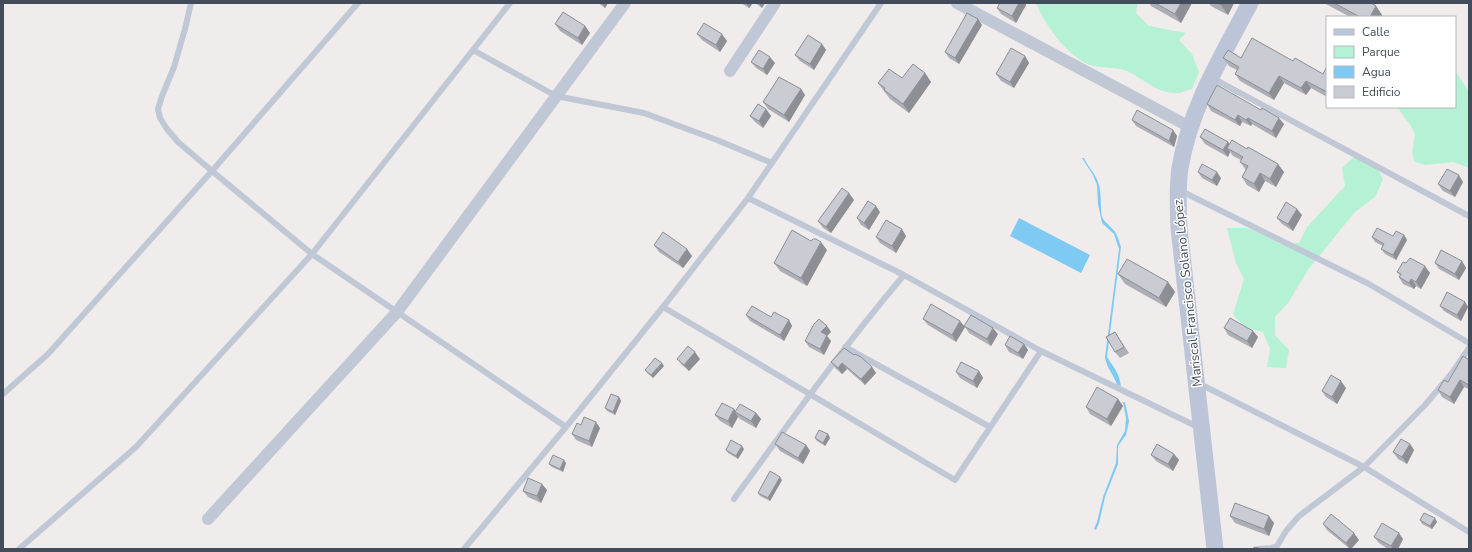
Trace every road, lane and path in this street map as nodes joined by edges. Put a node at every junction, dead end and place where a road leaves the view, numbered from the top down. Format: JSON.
{"nodes":[{"id":1,"x":191,"y":3,"type":"edge"},
{"id":2,"x":358,"y":3,"type":"edge"},
{"id":3,"x":510,"y":3,"type":"edge"},
{"id":4,"x":625,"y":3,"type":"edge"},
{"id":5,"x":775,"y":3,"type":"edge"},
{"id":6,"x":881,"y":3,"type":"edge"},
{"id":7,"x":957,"y":3,"type":"edge"},
{"id":8,"x":1250,"y":3,"type":"edge"},
{"id":9,"x":473,"y":50,"type":"junction"},
{"id":10,"x":730,"y":71,"type":"dead end"},
{"id":11,"x":1211,"y":78,"type":"junction"},
{"id":12,"x":556,"y":96,"type":"junction"},
{"id":13,"x":1190,"y":127,"type":"junction"},
{"id":14,"x":772,"y":163,"type":"junction"},
{"id":15,"x":212,"y":172,"type":"junction"},
{"id":16,"x":1178,"y":190,"type":"junction"},
{"id":17,"x":748,"y":198,"type":"junction"},
{"id":18,"x":1469,"y":216,"type":"edge"},
{"id":19,"x":312,"y":254,"type":"junction"},
{"id":20,"x":904,"y":275,"type":"junction"},
{"id":21,"x":663,"y":307,"type":"junction"},
{"id":22,"x":397,"y":312,"type":"junction"},
{"id":23,"x":1469,"y":343,"type":"edge"},
{"id":24,"x":845,"y":347,"type":"junction"},
{"id":25,"x":1469,"y":348,"type":"edge"},
{"id":26,"x":1041,"y":351,"type":"junction"},
{"id":27,"x":1197,"y":382,"type":"junction"},
{"id":28,"x":3,"y":394,"type":"edge"},
{"id":29,"x":809,"y":394,"type":"junction"},
{"id":30,"x":566,"y":427,"type":"junction"},
{"id":31,"x":990,"y":427,"type":"junction"},
{"id":32,"x":1202,"y":429,"type":"junction"},
{"id":33,"x":1364,"y":466,"type":"junction"},
{"id":34,"x":734,"y":499,"type":"dead end"},
{"id":35,"x":208,"y":519,"type":"dead end"},
{"id":36,"x":1469,"y":532,"type":"edge"},
{"id":37,"x":19,"y":549,"type":"edge"},
{"id":38,"x":464,"y":549,"type":"edge"},
{"id":39,"x":1215,"y":549,"type":"edge"},
{"id":40,"x":1258,"y":549,"type":"edge"}],
"edges":[{"from":1,"to":15,"type":"lane"},
{"from":2,"to":15,"type":"lane"},
{"from":3,"to":9,"type":"lane"},
{"from":4,"to":12,"type":"street"},
{"from":5,"to":10,"type":"street"},
{"from":6,"to":14,"type":"lane"},
{"from":7,"to":13,"type":"street"},
{"from":8,"to":11,"type":"main road","name":"Mariscal Francisco Solano López"},
{"from":9,"to":12,"type":"lane"},
{"from":9,"to":19,"type":"lane"},
{"from":11,"to":13,"type":"main road","name":"Mariscal Francisco Solano López"},
{"from":11,"to":18,"type":"lane"},
{"from":12,"to":14,"type":"lane"},
{"from":12,"to":22,"type":"street"},
{"from":13,"to":16,"type":"main road","name":"Mariscal Francisco Solano López"},
{"from":14,"to":17,"type":"lane"},
{"from":15,"to":19,"type":"lane"},
{"from":15,"to":28,"type":"lane"},
{"from":16,"to":23,"type":"lane"},
{"from":16,"to":27,"type":"main road","name":"Mariscal Francisco Solano López"},
{"from":17,"to":20,"type":"lane"},
{"from":17,"to":21,"type":"lane"},
{"from":19,"to":22,"type":"lane"},
{"from":19,"to":37,"type":"lane"},
{"from":20,"to":24,"type":"lane"},
{"from":20,"to":26,"type":"lane"},
{"from":21,"to":29,"type":"lane"},
{"from":21,"to":30,"type":"lane"},
{"from":22,"to":30,"type":"lane"},
{"from":22,"to":35,"type":"street"},
{"from":24,"to":29,"type":"lane"},
{"from":24,"to":31,"type":"lane"},
{"from":25,"to":33,"type":"lane"},
{"from":26,"to":31,"type":"lane"},
{"from":26,"to":32,"type":"lane"},
{"from":27,"to":32,"type":"main road","name":"Mariscal Francisco Solano López"},
{"from":27,"to":33,"type":"lane"},
{"from":29,"to":31,"type":"lane"},
{"from":29,"to":34,"type":"lane"},
{"from":30,"to":38,"type":"lane"},
{"from":32,"to":39,"type":"main road","name":"Mariscal Francisco Solano López"},
{"from":33,"to":36,"type":"lane"},
{"from":33,"to":40,"type":"lane"}]}
